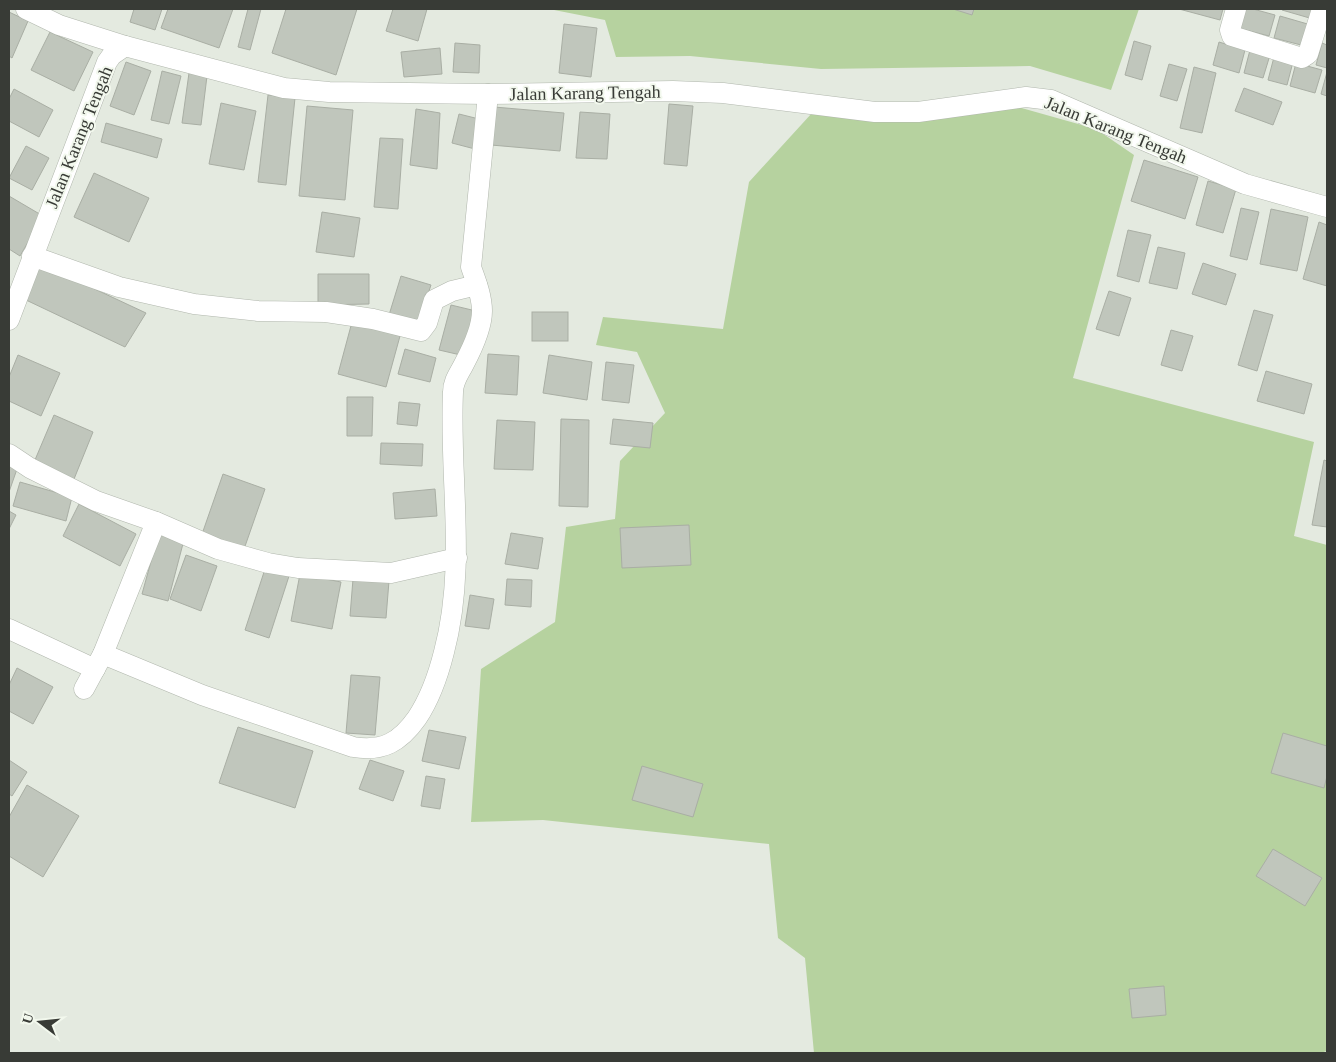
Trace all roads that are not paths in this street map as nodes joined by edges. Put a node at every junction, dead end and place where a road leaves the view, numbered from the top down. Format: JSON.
{"nodes":[{"id":1,"x":26,"y":9,"type":"edge"},
{"id":2,"x":1236,"y":9,"type":"edge"},
{"id":3,"x":1322,"y":9,"type":"edge"},
{"id":4,"x":125,"y":46,"type":"junction"},
{"id":5,"x":488,"y":94,"type":"junction"},
{"id":6,"x":1327,"y":207,"type":"edge"},
{"id":7,"x":32,"y":256,"type":"junction"},
{"id":8,"x":477,"y":285,"type":"junction"},
{"id":9,"x":9,"y":320,"type":"edge"},
{"id":10,"x":9,"y":454,"type":"edge"},
{"id":11,"x":156,"y":522,"type":"junction"},
{"id":12,"x":457,"y":558,"type":"junction"},
{"id":13,"x":9,"y":629,"type":"edge"},
{"id":14,"x":99,"y":661,"type":"junction"},
{"id":15,"x":84,"y":689,"type":"dead end"}],
"edges":[{"from":1,"to":4,"type":"street"},
{"from":2,"to":3,"type":"street"},
{"from":4,"to":5,"type":"street","name":"Jalan Karang Tengah"},
{"from":4,"to":7,"type":"street","name":"Jalan Karang Tengah"},
{"from":5,"to":6,"type":"street","name":"Jalan Karang Tengah"},
{"from":5,"to":8,"type":"street"},
{"from":7,"to":8,"type":"street"},
{"from":7,"to":9,"type":"street","name":"Jalan Karang Tengah"},
{"from":8,"to":12,"type":"street"},
{"from":10,"to":11,"type":"street"},
{"from":11,"to":12,"type":"street"},
{"from":11,"to":14,"type":"street"},
{"from":12,"to":14,"type":"street"},
{"from":13,"to":14,"type":"street"},
{"from":14,"to":15,"type":"street"}]}
